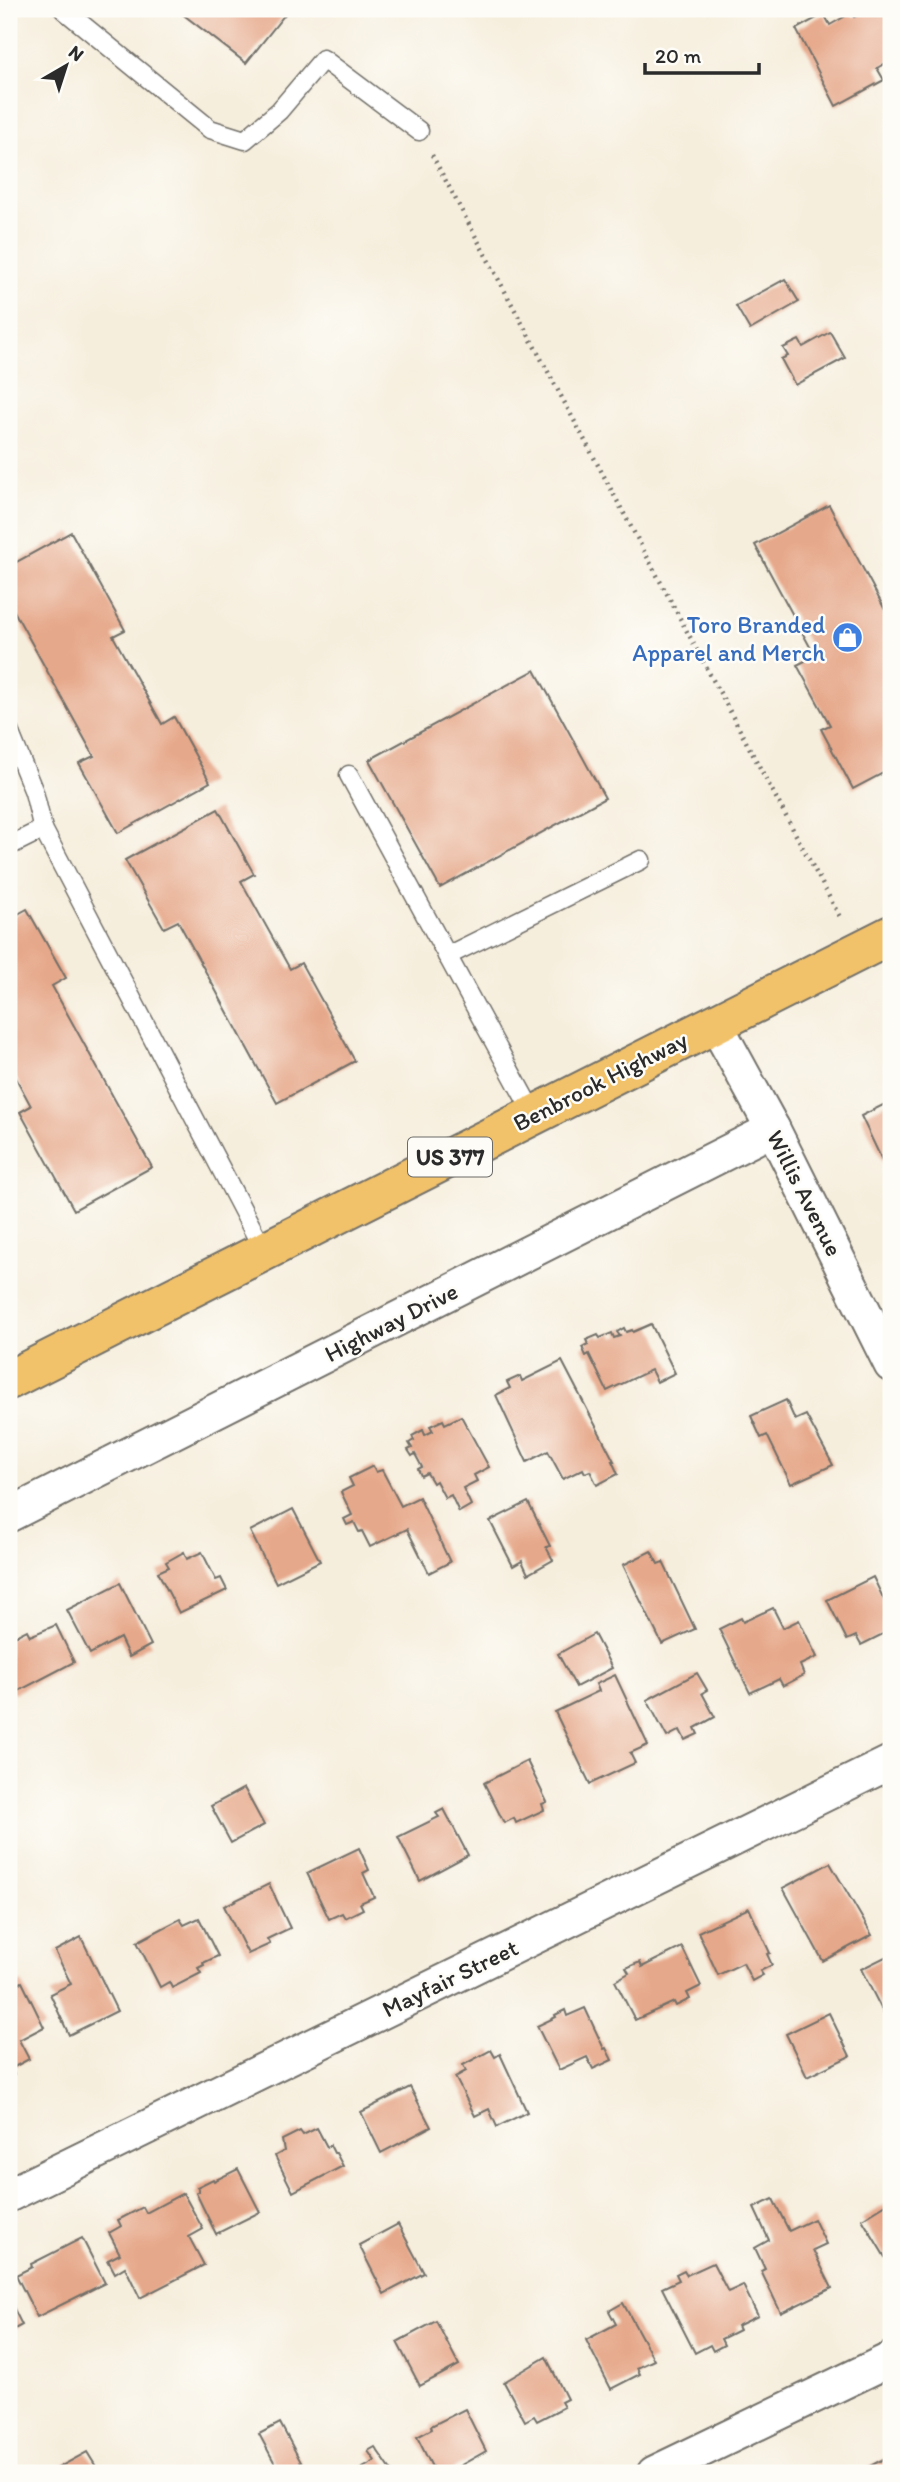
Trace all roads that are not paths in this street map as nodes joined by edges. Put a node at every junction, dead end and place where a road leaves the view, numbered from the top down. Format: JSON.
{"nodes":[{"id":1,"x":63,"y":9,"type":"edge"},
{"id":2,"x":419,"y":131,"type":"road end"},
{"id":3,"x":9,"y":731,"type":"edge"},
{"id":4,"x":349,"y":775,"type":"dead end"},
{"id":5,"x":43,"y":829,"type":"junction"},
{"id":6,"x":9,"y":846,"type":"edge"},
{"id":7,"x":641,"y":860,"type":"dead end"},
{"id":8,"x":891,"y":935,"type":"edge"},
{"id":9,"x":447,"y":956,"type":"junction"},
{"id":10,"x":715,"y":1023,"type":"junction"},
{"id":11,"x":534,"y":1115,"type":"junction"},
{"id":12,"x":773,"y":1129,"type":"junction"},
{"id":13,"x":264,"y":1251,"type":"junction"},
{"id":14,"x":891,"y":1365,"type":"edge"},
{"id":15,"x":9,"y":1380,"type":"edge"},
{"id":16,"x":9,"y":1515,"type":"edge"},
{"id":17,"x":891,"y":1762,"type":"edge"},
{"id":18,"x":9,"y":2195,"type":"edge"},
{"id":19,"x":891,"y":2359,"type":"edge"},
{"id":20,"x":654,"y":2473,"type":"edge"}],
"edges":[{"from":1,"to":2,"type":"lane"},
{"from":3,"to":5,"type":"lane"},
{"from":4,"to":9,"type":"lane"},
{"from":5,"to":6,"type":"lane"},
{"from":5,"to":13,"type":"lane"},
{"from":7,"to":9,"type":"lane"},
{"from":8,"to":10,"type":"main road","name":"Benbrook Highway","number":"US 377"},
{"from":9,"to":11,"type":"lane"},
{"from":10,"to":11,"type":"main road","name":"Benbrook Highway","number":"US 377"},
{"from":10,"to":12,"type":"street","name":"Willis Avenue"},
{"from":11,"to":13,"type":"main road","name":"Benbrook Highway","number":"US 377"},
{"from":12,"to":14,"type":"street","name":"Willis Avenue"},
{"from":12,"to":16,"type":"street","name":"Highway Drive"},
{"from":13,"to":15,"type":"main road","name":"Benbrook Highway","number":"US 377"},
{"from":17,"to":18,"type":"street","name":"Mayfair Street"},
{"from":19,"to":20,"type":"street"}]}
